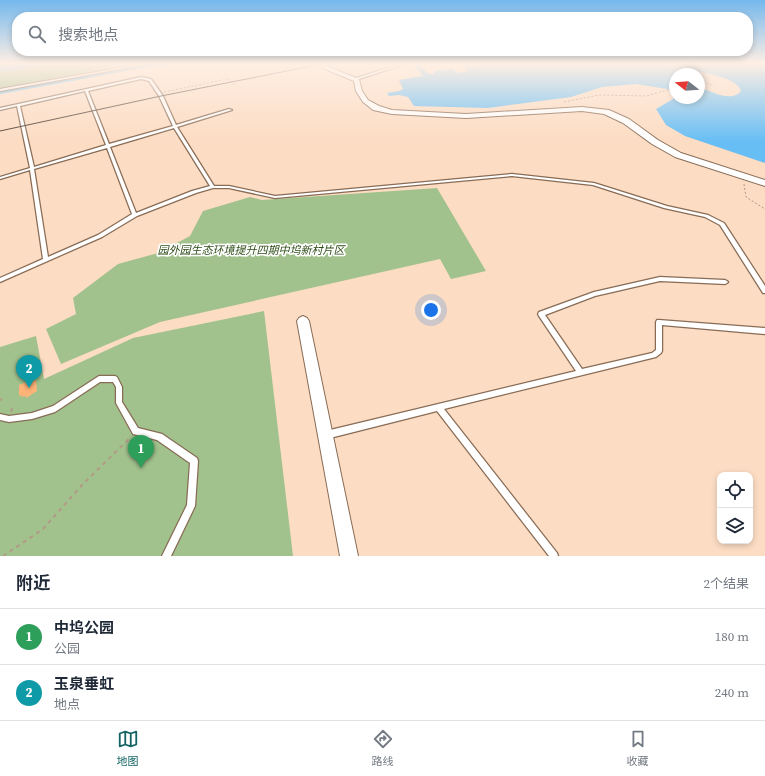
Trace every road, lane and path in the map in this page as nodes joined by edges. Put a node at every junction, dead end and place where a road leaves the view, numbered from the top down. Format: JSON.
{"nodes":[{"id":1,"x":91,"y":89,"type":"edge"},
{"id":2,"x":156,"y":89,"type":"edge"},
{"id":3,"x":179,"y":89,"type":"edge"},
{"id":4,"x":358,"y":89,"type":"edge"},
{"id":5,"x":86,"y":90,"type":"junction"},
{"id":6,"x":669,"y":90,"type":"edge"},
{"id":7,"x":159,"y":93,"type":"junction"},
{"id":8,"x":18,"y":105,"type":"junction"},
{"id":9,"x":0,"y":109,"type":"edge"},
{"id":10,"x":230,"y":110,"type":"dead end"},
{"id":11,"x":556,"y":111,"type":"junction"},
{"id":12,"x":176,"y":127,"type":"junction"},
{"id":13,"x":108,"y":147,"type":"junction"},
{"id":14,"x":32,"y":169,"type":"junction"},
{"id":15,"x":748,"y":177,"type":"junction"},
{"id":16,"x":0,"y":178,"type":"edge"},
{"id":17,"x":765,"y":183,"type":"edge"},
{"id":18,"x":213,"y":187,"type":"junction"},
{"id":19,"x":765,"y":209,"type":"edge"},
{"id":20,"x":135,"y":215,"type":"junction"},
{"id":21,"x":46,"y":259,"type":"junction"},
{"id":22,"x":0,"y":280,"type":"edge"},
{"id":23,"x":726,"y":282,"type":"dead end"},
{"id":24,"x":765,"y":291,"type":"edge"},
{"id":25,"x":303,"y":321,"type":"dead end"},
{"id":26,"x":765,"y":331,"type":"edge"},
{"id":27,"x":581,"y":373,"type":"junction"},
{"id":28,"x":439,"y":408,"type":"junction"},
{"id":29,"x":0,"y":417,"type":"edge"},
{"id":30,"x":136,"y":431,"type":"junction"},
{"id":31,"x":325,"y":435,"type":"junction"},
{"id":32,"x":2,"y":556,"type":"edge"},
{"id":33,"x":166,"y":556,"type":"edge"},
{"id":34,"x":349,"y":556,"type":"edge"},
{"id":35,"x":554,"y":556,"type":"edge"}],
"edges":[{"from":1,"to":5,"type":"lane"},
{"from":2,"to":7,"type":"lane"},
{"from":3,"to":7,"type":"path"},
{"from":4,"to":11,"type":"street"},
{"from":5,"to":8,"type":"lane"},
{"from":5,"to":13,"type":"lane"},
{"from":6,"to":11,"type":"path"},
{"from":7,"to":12,"type":"lane"},
{"from":8,"to":9,"type":"lane"},
{"from":8,"to":14,"type":"lane"},
{"from":10,"to":12,"type":"lane"},
{"from":11,"to":15,"type":"street"},
{"from":12,"to":13,"type":"lane"},
{"from":12,"to":18,"type":"lane"},
{"from":13,"to":14,"type":"lane"},
{"from":13,"to":20,"type":"lane"},
{"from":14,"to":16,"type":"lane"},
{"from":14,"to":21,"type":"lane"},
{"from":15,"to":17,"type":"street"},
{"from":15,"to":19,"type":"path"},
{"from":18,"to":20,"type":"lane"},
{"from":18,"to":24,"type":"lane"},
{"from":20,"to":21,"type":"lane"},
{"from":21,"to":22,"type":"lane"},
{"from":23,"to":27,"type":"lane"},
{"from":25,"to":31,"type":"street"},
{"from":26,"to":27,"type":"lane"},
{"from":27,"to":28,"type":"lane"},
{"from":28,"to":31,"type":"lane"},
{"from":28,"to":35,"type":"lane"},
{"from":29,"to":30,"type":"lane"},
{"from":30,"to":32,"type":"path"},
{"from":30,"to":33,"type":"lane"},
{"from":31,"to":34,"type":"street"}]}
